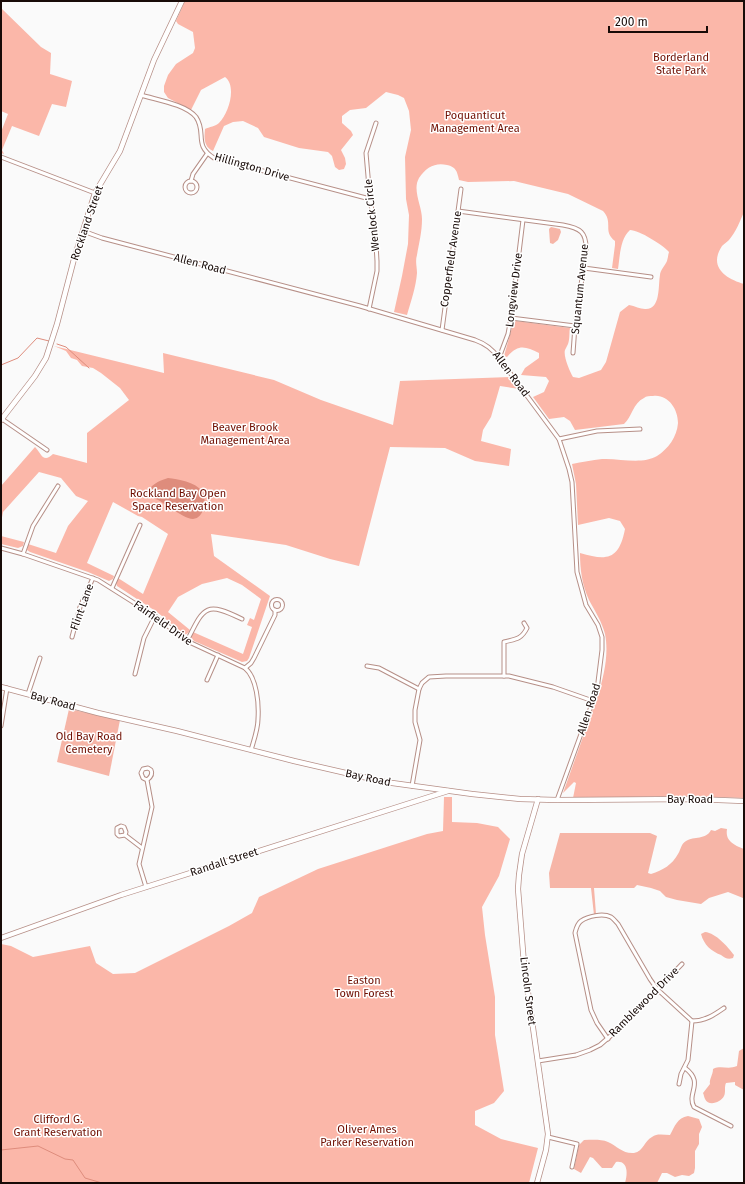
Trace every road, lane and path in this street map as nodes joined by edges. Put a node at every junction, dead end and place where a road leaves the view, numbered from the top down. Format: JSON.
{"nodes":[{"id":1,"x":182,"y":1,"type":"edge"},
{"id":2,"x":141,"y":95,"type":"junction"},
{"id":3,"x":376,"y":123,"type":"dead end"},
{"id":4,"x":207,"y":154,"type":"junction"},
{"id":5,"x":1,"y":157,"type":"edge"},
{"id":6,"x":191,"y":181,"type":"junction"},
{"id":7,"x":460,"y":189,"type":"dead end"},
{"id":8,"x":95,"y":193,"type":"junction"},
{"id":9,"x":370,"y":199,"type":"junction"},
{"id":10,"x":458,"y":211,"type":"junction"},
{"id":11,"x":523,"y":220,"type":"junction"},
{"id":12,"x":83,"y":231,"type":"junction"},
{"id":13,"x":584,"y":268,"type":"junction"},
{"id":14,"x":651,"y":277,"type":"dead end"},
{"id":15,"x":369,"y":309,"type":"junction"},
{"id":16,"x":511,"y":318,"type":"junction"},
{"id":17,"x":575,"y":326,"type":"junction"},
{"id":18,"x":442,"y":330,"type":"junction"},
{"id":19,"x":573,"y":353,"type":"dead end"},
{"id":20,"x":499,"y":358,"type":"junction"},
{"id":21,"x":2,"y":419,"type":"edge"},
{"id":22,"x":640,"y":429,"type":"dead end"},
{"id":23,"x":558,"y":439,"type":"junction"},
{"id":24,"x":47,"y":450,"type":"dead end"},
{"id":25,"x":58,"y":486,"type":"dead end"},
{"id":26,"x":140,"y":525,"type":"dead end"},
{"id":27,"x":1,"y":548,"type":"edge"},
{"id":28,"x":23,"y":554,"type":"junction"},
{"id":29,"x":93,"y":578,"type":"junction"},
{"id":30,"x":112,"y":588,"type":"junction"},
{"id":31,"x":275,"y":610,"type":"dead end"},
{"id":32,"x":155,"y":616,"type":"junction"},
{"id":33,"x":242,"y":619,"type":"dead end"},
{"id":34,"x":524,"y":624,"type":"dead end"},
{"id":35,"x":72,"y":637,"type":"dead end"},
{"id":36,"x":187,"y":641,"type":"junction"},
{"id":37,"x":218,"y":655,"type":"junction"},
{"id":38,"x":40,"y":658,"type":"dead end"},
{"id":39,"x":367,"y":666,"type":"dead end"},
{"id":40,"x":245,"y":668,"type":"junction"},
{"id":41,"x":135,"y":674,"type":"dead end"},
{"id":42,"x":504,"y":676,"type":"junction"},
{"id":43,"x":207,"y":680,"type":"dead end"},
{"id":44,"x":1,"y":687,"type":"edge"},
{"id":45,"x":7,"y":688,"type":"junction"},
{"id":46,"x":418,"y":689,"type":"junction"},
{"id":47,"x":28,"y":694,"type":"junction"},
{"id":48,"x":593,"y":701,"type":"junction"},
{"id":49,"x":1,"y":726,"type":"edge"},
{"id":50,"x":251,"y":750,"type":"junction"},
{"id":51,"x":148,"y":780,"type":"dead end"},
{"id":52,"x":412,"y":786,"type":"junction"},
{"id":53,"x":449,"y":791,"type":"junction"},
{"id":54,"x":538,"y":799,"type":"junction"},
{"id":55,"x":557,"y":800,"type":"junction"},
{"id":56,"x":744,"y":800,"type":"edge"},
{"id":57,"x":125,"y":835,"type":"dead end"},
{"id":58,"x":142,"y":848,"type":"junction"},
{"id":59,"x":146,"y":887,"type":"junction"},
{"id":60,"x":1,"y":938,"type":"edge"},
{"id":61,"x":682,"y":964,"type":"dead end"},
{"id":62,"x":657,"y":989,"type":"junction"},
{"id":63,"x":724,"y":1008,"type":"dead end"},
{"id":64,"x":692,"y":1021,"type":"junction"},
{"id":65,"x":608,"y":1039,"type":"junction"},
{"id":66,"x":538,"y":1061,"type":"junction"},
{"id":67,"x":685,"y":1068,"type":"junction"},
{"id":68,"x":679,"y":1084,"type":"dead end"},
{"id":69,"x":730,"y":1126,"type":"dead end"},
{"id":70,"x":548,"y":1137,"type":"junction"},
{"id":71,"x":572,"y":1167,"type":"dead end"},
{"id":72,"x":537,"y":1183,"type":"edge"}],
"edges":[{"from":1,"to":2,"type":"street","name":"Rockland Street"},
{"from":2,"to":4,"type":"street","name":"Hillington Drive"},
{"from":2,"to":8,"type":"street","name":"Rockland Street"},
{"from":3,"to":9,"type":"street","name":"Wenlock Circle"},
{"from":4,"to":6,"type":"street"},
{"from":4,"to":9,"type":"street","name":"Hillington Drive"},
{"from":5,"to":8,"type":"street"},
{"from":6,"to":6,"type":"street"},
{"from":7,"to":10,"type":"street","name":"Copperfield Avenue"},
{"from":8,"to":12,"type":"street","name":"Rockland Street"},
{"from":9,"to":15,"type":"street","name":"Wenlock Circle"},
{"from":10,"to":11,"type":"street","name":"Squantum Avenue"},
{"from":10,"to":18,"type":"street","name":"Copperfield Avenue"},
{"from":11,"to":13,"type":"street","name":"Squantum Avenue"},
{"from":11,"to":16,"type":"street","name":"Longview Drive"},
{"from":12,"to":15,"type":"street","name":"Allen Road"},
{"from":12,"to":21,"type":"street","name":"Rockland Street"},
{"from":13,"to":14,"type":"street"},
{"from":13,"to":17,"type":"street","name":"Squantum Avenue"},
{"from":15,"to":18,"type":"street","name":"Allen Road"},
{"from":16,"to":17,"type":"street"},
{"from":16,"to":20,"type":"street","name":"Longview Drive"},
{"from":17,"to":19,"type":"street","name":"Squantum Avenue"},
{"from":18,"to":20,"type":"street","name":"Allen Road"},
{"from":20,"to":23,"type":"street","name":"Allen Road"},
{"from":21,"to":24,"type":"street"},
{"from":22,"to":23,"type":"street"},
{"from":23,"to":48,"type":"street","name":"Allen Road"},
{"from":25,"to":28,"type":"street"},
{"from":26,"to":30,"type":"street"},
{"from":27,"to":28,"type":"street","name":"Fairfield Drive"},
{"from":28,"to":29,"type":"street","name":"Fairfield Drive"},
{"from":29,"to":30,"type":"street","name":"Fairfield Drive"},
{"from":29,"to":35,"type":"street","name":"Flint Lane"},
{"from":30,"to":32,"type":"street","name":"Fairfield Drive"},
{"from":31,"to":40,"type":"street"},
{"from":32,"to":36,"type":"street","name":"Fairfield Drive"},
{"from":32,"to":41,"type":"street"},
{"from":33,"to":36,"type":"street"},
{"from":34,"to":42,"type":"street"},
{"from":36,"to":37,"type":"street","name":"Fairfield Drive"},
{"from":37,"to":40,"type":"street","name":"Fairfield Drive"},
{"from":37,"to":43,"type":"street"},
{"from":38,"to":47,"type":"street"},
{"from":39,"to":46,"type":"street"},
{"from":40,"to":50,"type":"street"},
{"from":42,"to":46,"type":"street"},
{"from":42,"to":48,"type":"street"},
{"from":44,"to":45,"type":"street","name":"Bay Road"},
{"from":45,"to":47,"type":"street","name":"Bay Road"},
{"from":45,"to":49,"type":"street"},
{"from":46,"to":52,"type":"street"},
{"from":47,"to":50,"type":"street","name":"Bay Road"},
{"from":48,"to":55,"type":"street","name":"Allen Road"},
{"from":50,"to":52,"type":"street","name":"Bay Road"},
{"from":51,"to":58,"type":"street"},
{"from":52,"to":53,"type":"street","name":"Bay Road"},
{"from":53,"to":54,"type":"street","name":"Bay Road"},
{"from":53,"to":59,"type":"street","name":"Randall Street"},
{"from":54,"to":55,"type":"street","name":"Bay Road"},
{"from":54,"to":66,"type":"street","name":"Lincoln Street"},
{"from":55,"to":56,"type":"street","name":"Bay Road"},
{"from":57,"to":58,"type":"street"},
{"from":58,"to":59,"type":"street"},
{"from":59,"to":60,"type":"street","name":"Randall Street"},
{"from":61,"to":62,"type":"street","name":"Ramblewood Drive"},
{"from":62,"to":64,"type":"street"},
{"from":62,"to":65,"type":"street","name":"Ramblewood Drive"},
{"from":62,"to":65,"type":"street"},
{"from":63,"to":64,"type":"street"},
{"from":64,"to":67,"type":"street"},
{"from":65,"to":66,"type":"street","name":"Ramblewood Drive"},
{"from":66,"to":70,"type":"street","name":"Lincoln Street"},
{"from":67,"to":68,"type":"street"},
{"from":67,"to":69,"type":"street"},
{"from":70,"to":71,"type":"street"},
{"from":70,"to":72,"type":"street","name":"Lincoln Street"}]}
